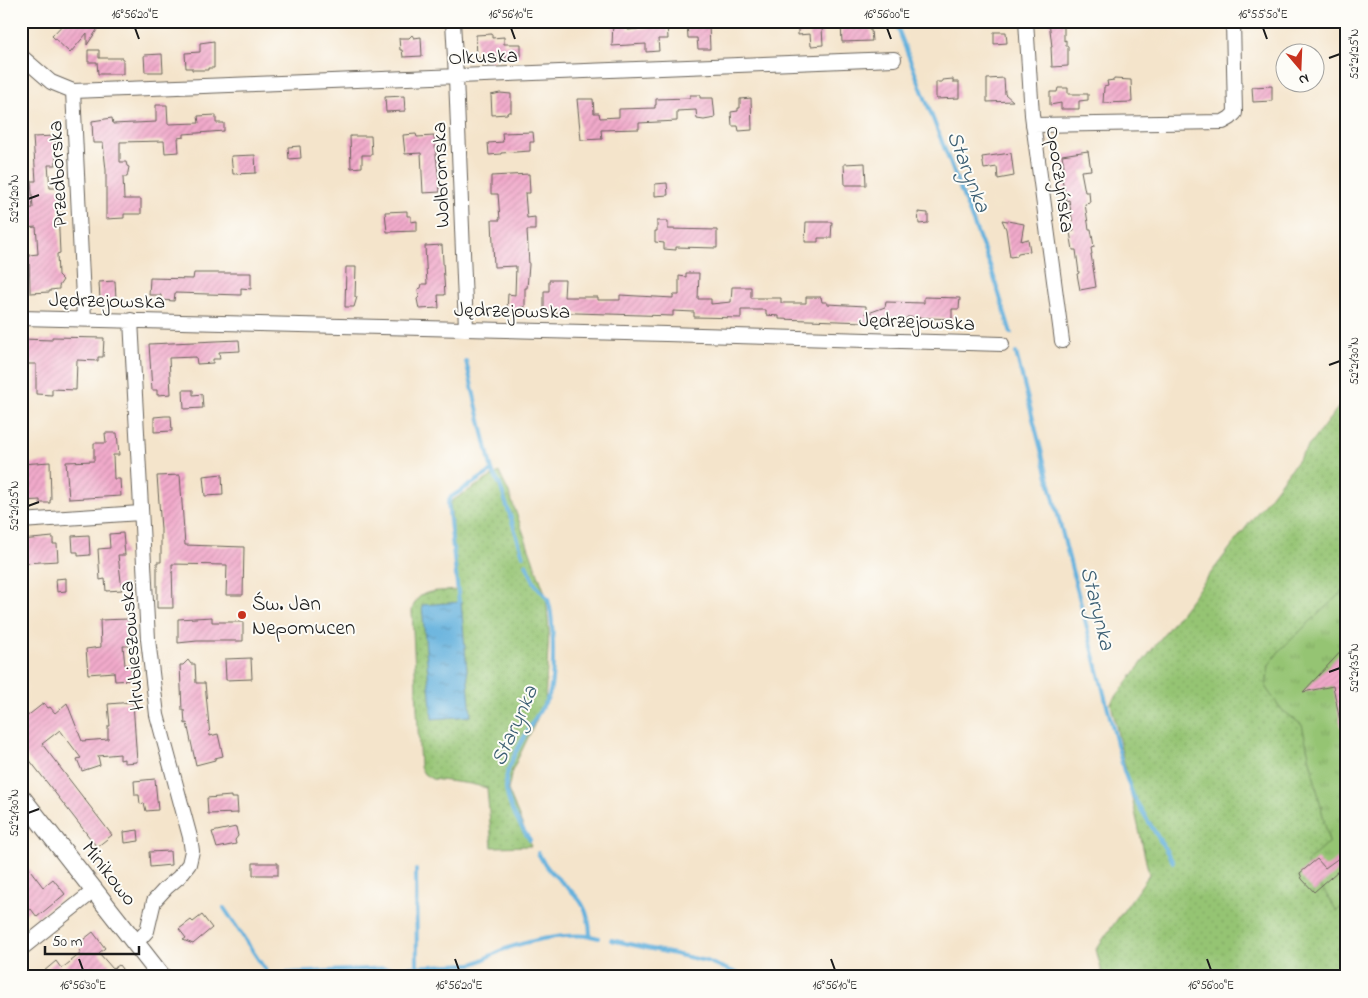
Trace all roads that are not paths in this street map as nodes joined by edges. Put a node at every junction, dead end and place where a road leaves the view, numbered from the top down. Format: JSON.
{"nodes":[{"id":1,"x":453,"y":21,"type":"edge"},
{"id":2,"x":1026,"y":21,"type":"edge"},
{"id":3,"x":1233,"y":21,"type":"edge"},
{"id":4,"x":21,"y":56,"type":"edge"},
{"id":5,"x":894,"y":59,"type":"dead end"},
{"id":6,"x":456,"y":78,"type":"junction"},
{"id":7,"x":73,"y":91,"type":"junction"},
{"id":8,"x":1033,"y":125,"type":"junction"},
{"id":9,"x":21,"y":318,"type":"edge"},
{"id":10,"x":84,"y":319,"type":"junction"},
{"id":11,"x":130,"y":320,"type":"junction"},
{"id":12,"x":466,"y":328,"type":"junction"},
{"id":13,"x":1062,"y":341,"type":"dead end"},
{"id":14,"x":1002,"y":344,"type":"dead end"},
{"id":15,"x":140,"y":513,"type":"junction"},
{"id":16,"x":21,"y":521,"type":"edge"},
{"id":17,"x":21,"y":797,"type":"edge"},
{"id":18,"x":95,"y":890,"type":"junction"},
{"id":19,"x":136,"y":943,"type":"junction"},
{"id":20,"x":21,"y":949,"type":"edge"},
{"id":21,"x":162,"y":977,"type":"edge"}],
"edges":[{"from":1,"to":6,"type":"street","name":"Wolbromska"},
{"from":2,"to":8,"type":"street","name":"Opoczyńska"},
{"from":3,"to":8,"type":"street"},
{"from":4,"to":7,"type":"street","name":"Przedborska"},
{"from":5,"to":6,"type":"street","name":"Olkuska"},
{"from":6,"to":7,"type":"street","name":"Olkuska"},
{"from":6,"to":12,"type":"street","name":"Wolbromska"},
{"from":7,"to":10,"type":"street","name":"Przedborska"},
{"from":8,"to":13,"type":"street","name":"Opoczyńska"},
{"from":9,"to":10,"type":"street","name":"Jędrzejowska"},
{"from":10,"to":11,"type":"street","name":"Jędrzejowska"},
{"from":11,"to":12,"type":"street","name":"Jędrzejowska"},
{"from":11,"to":15,"type":"street","name":"Hrubieszowska"},
{"from":12,"to":14,"type":"street","name":"Jędrzejowska"},
{"from":15,"to":16,"type":"street"},
{"from":15,"to":19,"type":"street","name":"Hrubieszowska"},
{"from":17,"to":18,"type":"street","name":"Minikowo"},
{"from":18,"to":19,"type":"street","name":"Minikowo"},
{"from":18,"to":20,"type":"street"},
{"from":19,"to":21,"type":"street","name":"Minikowo"}]}
